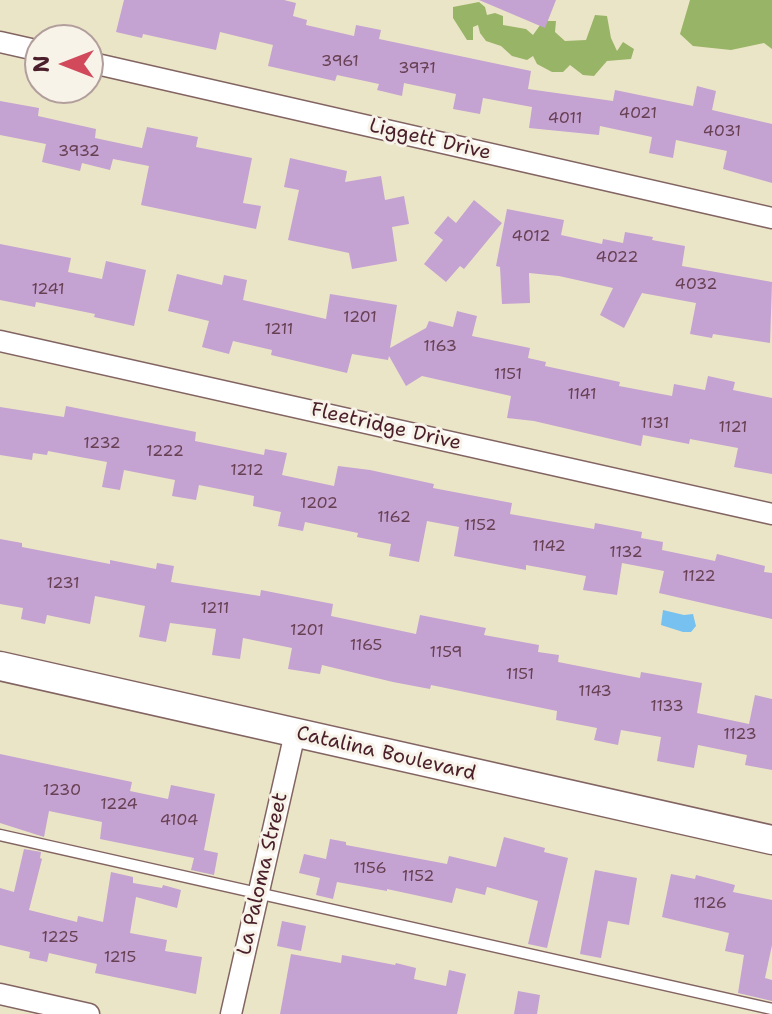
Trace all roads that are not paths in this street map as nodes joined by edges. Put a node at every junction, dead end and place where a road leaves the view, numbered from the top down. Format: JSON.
{"nodes":[{"id":1,"x":0,"y":42,"type":"edge"},
{"id":2,"x":24,"y":47,"type":"edge"},
{"id":3,"x":104,"y":66,"type":"edge"},
{"id":4,"x":772,"y":218,"type":"edge"},
{"id":5,"x":0,"y":341,"type":"edge"},
{"id":6,"x":772,"y":514,"type":"edge"},
{"id":7,"x":0,"y":666,"type":"edge"},
{"id":8,"x":295,"y":733,"type":"junction"},
{"id":9,"x":0,"y":835,"type":"edge"},
{"id":10,"x":772,"y":840,"type":"edge"},
{"id":11,"x":259,"y":892,"type":"junction"},
{"id":12,"x":0,"y":994,"type":"edge"},
{"id":13,"x":772,"y":1009,"type":"edge"},
{"id":14,"x":89,"y":1014,"type":"edge"},
{"id":15,"x":231,"y":1014,"type":"edge"}],
"edges":[{"from":1,"to":2,"type":"street"},
{"from":3,"to":4,"type":"street","name":"Liggett Drive"},
{"from":5,"to":6,"type":"street","name":"Fleetridge Drive"},
{"from":7,"to":8,"type":"main road","name":"Catalina Boulevard"},
{"from":8,"to":10,"type":"main road","name":"Catalina Boulevard"},
{"from":8,"to":11,"type":"street","name":"La Paloma Street"},
{"from":9,"to":11,"type":"lane"},
{"from":11,"to":13,"type":"lane"},
{"from":11,"to":15,"type":"street","name":"La Paloma Street"},
{"from":12,"to":14,"type":"street"}]}
